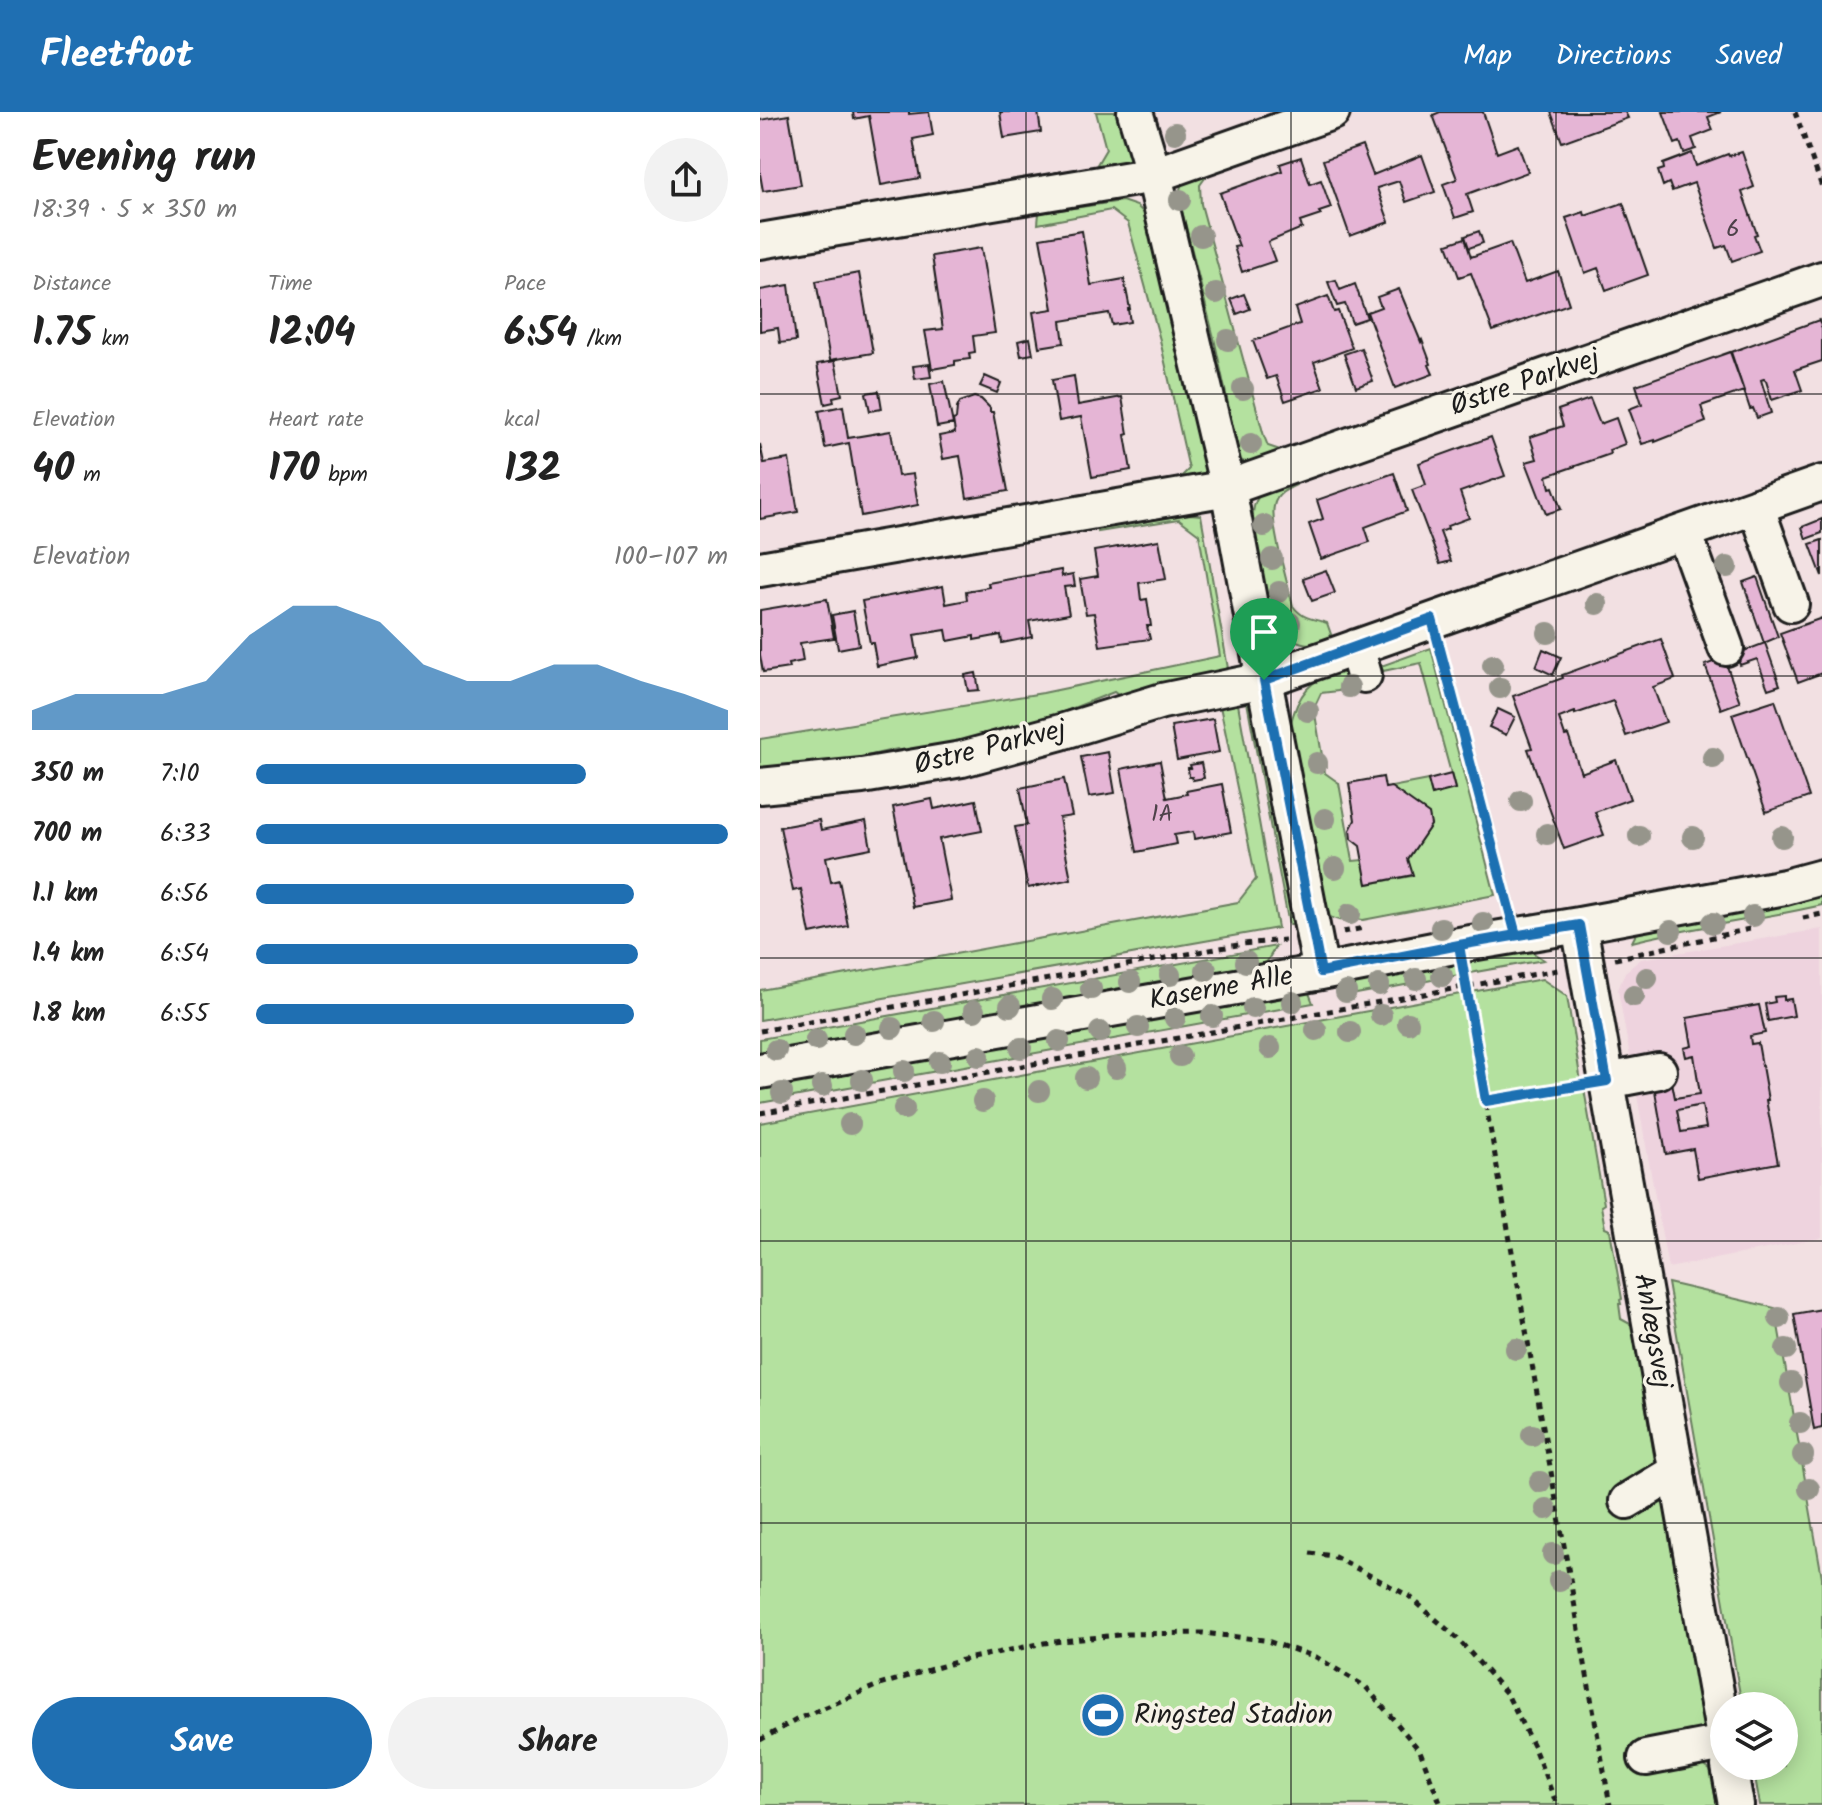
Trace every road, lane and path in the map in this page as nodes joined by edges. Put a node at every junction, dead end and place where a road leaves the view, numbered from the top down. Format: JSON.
{"nodes":[{"id":1,"x":1135,"y":112,"type":"edge"},
{"id":2,"x":1332,"y":112,"type":"edge"},
{"id":3,"x":1795,"y":112,"type":"edge"},
{"id":4,"x":1154,"y":175,"type":"junction"},
{"id":5,"x":1822,"y":187,"type":"edge"},
{"id":6,"x":760,"y":241,"type":"edge"},
{"id":7,"x":1822,"y":279,"type":"edge"},
{"id":8,"x":1822,"y":483,"type":"edge"},
{"id":9,"x":1228,"y":488,"type":"junction"},
{"id":10,"x":1756,"y":506,"type":"junction"},
{"id":11,"x":1684,"y":532,"type":"junction"},
{"id":12,"x":760,"y":569,"type":"edge"},
{"id":13,"x":1791,"y":604,"type":"dead end"},
{"id":14,"x":1432,"y":619,"type":"junction"},
{"id":15,"x":1726,"y":648,"type":"dead end"},
{"id":16,"x":1264,"y":680,"type":"junction"},
{"id":17,"x":760,"y":786,"type":"edge"},
{"id":18,"x":1822,"y":877,"type":"edge"},
{"id":19,"x":1822,"y":914,"type":"edge"},
{"id":20,"x":1794,"y":920,"type":"dead end"},
{"id":21,"x":1579,"y":925,"type":"junction"},
{"id":22,"x":1766,"y":925,"type":"dead end"},
{"id":23,"x":1516,"y":935,"type":"junction"},
{"id":24,"x":1459,"y":945,"type":"junction"},
{"id":25,"x":1586,"y":965,"type":"junction"},
{"id":26,"x":1321,"y":972,"type":"junction"},
{"id":27,"x":1466,"y":986,"type":"junction"},
{"id":28,"x":760,"y":1071,"type":"edge"},
{"id":29,"x":1659,"y":1071,"type":"dead end"},
{"id":30,"x":1607,"y":1081,"type":"junction"},
{"id":31,"x":1486,"y":1101,"type":"junction"},
{"id":32,"x":760,"y":1113,"type":"edge"},
{"id":33,"x":1677,"y":1471,"type":"junction"},
{"id":34,"x":1627,"y":1501,"type":"dead end"},
{"id":35,"x":1310,"y":1553,"type":"dead end"},
{"id":36,"x":1716,"y":1692,"type":"edge"},
{"id":37,"x":760,"y":1740,"type":"edge"},
{"id":38,"x":1710,"y":1743,"type":"edge"},
{"id":39,"x":1646,"y":1758,"type":"dead end"},
{"id":40,"x":1732,"y":1780,"type":"edge"},
{"id":41,"x":1441,"y":1805,"type":"edge"},
{"id":42,"x":1557,"y":1805,"type":"edge"},
{"id":43,"x":1610,"y":1805,"type":"edge"},
{"id":44,"x":1736,"y":1805,"type":"edge"}],
"edges":[{"from":1,"to":4,"type":"street"},
{"from":2,"to":4,"type":"street"},
{"from":3,"to":5,"type":"path"},
{"from":4,"to":6,"type":"street"},
{"from":4,"to":9,"type":"street"},
{"from":7,"to":9,"type":"street","name":"Østre Parkvej"},
{"from":8,"to":10,"type":"street","name":"Østre Parkvej"},
{"from":9,"to":12,"type":"street","name":"Østre Parkvej"},
{"from":9,"to":16,"type":"street"},
{"from":10,"to":11,"type":"street","name":"Østre Parkvej"},
{"from":10,"to":13,"type":"street"},
{"from":11,"to":14,"type":"street","name":"Østre Parkvej"},
{"from":11,"to":15,"type":"street"},
{"from":14,"to":16,"type":"street","name":"Østre Parkvej"},
{"from":14,"to":23,"type":"path"},
{"from":16,"to":17,"type":"street","name":"Østre Parkvej"},
{"from":16,"to":26,"type":"street"},
{"from":18,"to":21,"type":"street","name":"Kaserne Alle"},
{"from":19,"to":20,"type":"path"},
{"from":21,"to":23,"type":"street","name":"Kaserne Alle"},
{"from":21,"to":25,"type":"street","name":"Anlægsvej"},
{"from":22,"to":25,"type":"path"},
{"from":23,"to":24,"type":"street","name":"Kaserne Alle"},
{"from":24,"to":26,"type":"street","name":"Kaserne Alle"},
{"from":24,"to":27,"type":"path"},
{"from":25,"to":27,"type":"path"},
{"from":25,"to":30,"type":"street","name":"Anlægsvej"},
{"from":26,"to":28,"type":"street","name":"Kaserne Alle"},
{"from":27,"to":31,"type":"path"},
{"from":27,"to":32,"type":"path"},
{"from":29,"to":30,"type":"street"},
{"from":30,"to":31,"type":"path"},
{"from":30,"to":33,"type":"street","name":"Anlægsvej"},
{"from":31,"to":43,"type":"path"},
{"from":33,"to":34,"type":"street"},
{"from":33,"to":36,"type":"street","name":"Anlægsvej"},
{"from":35,"to":42,"type":"path"},
{"from":37,"to":41,"type":"path"},
{"from":38,"to":39,"type":"street"},
{"from":40,"to":44,"type":"street"}]}
